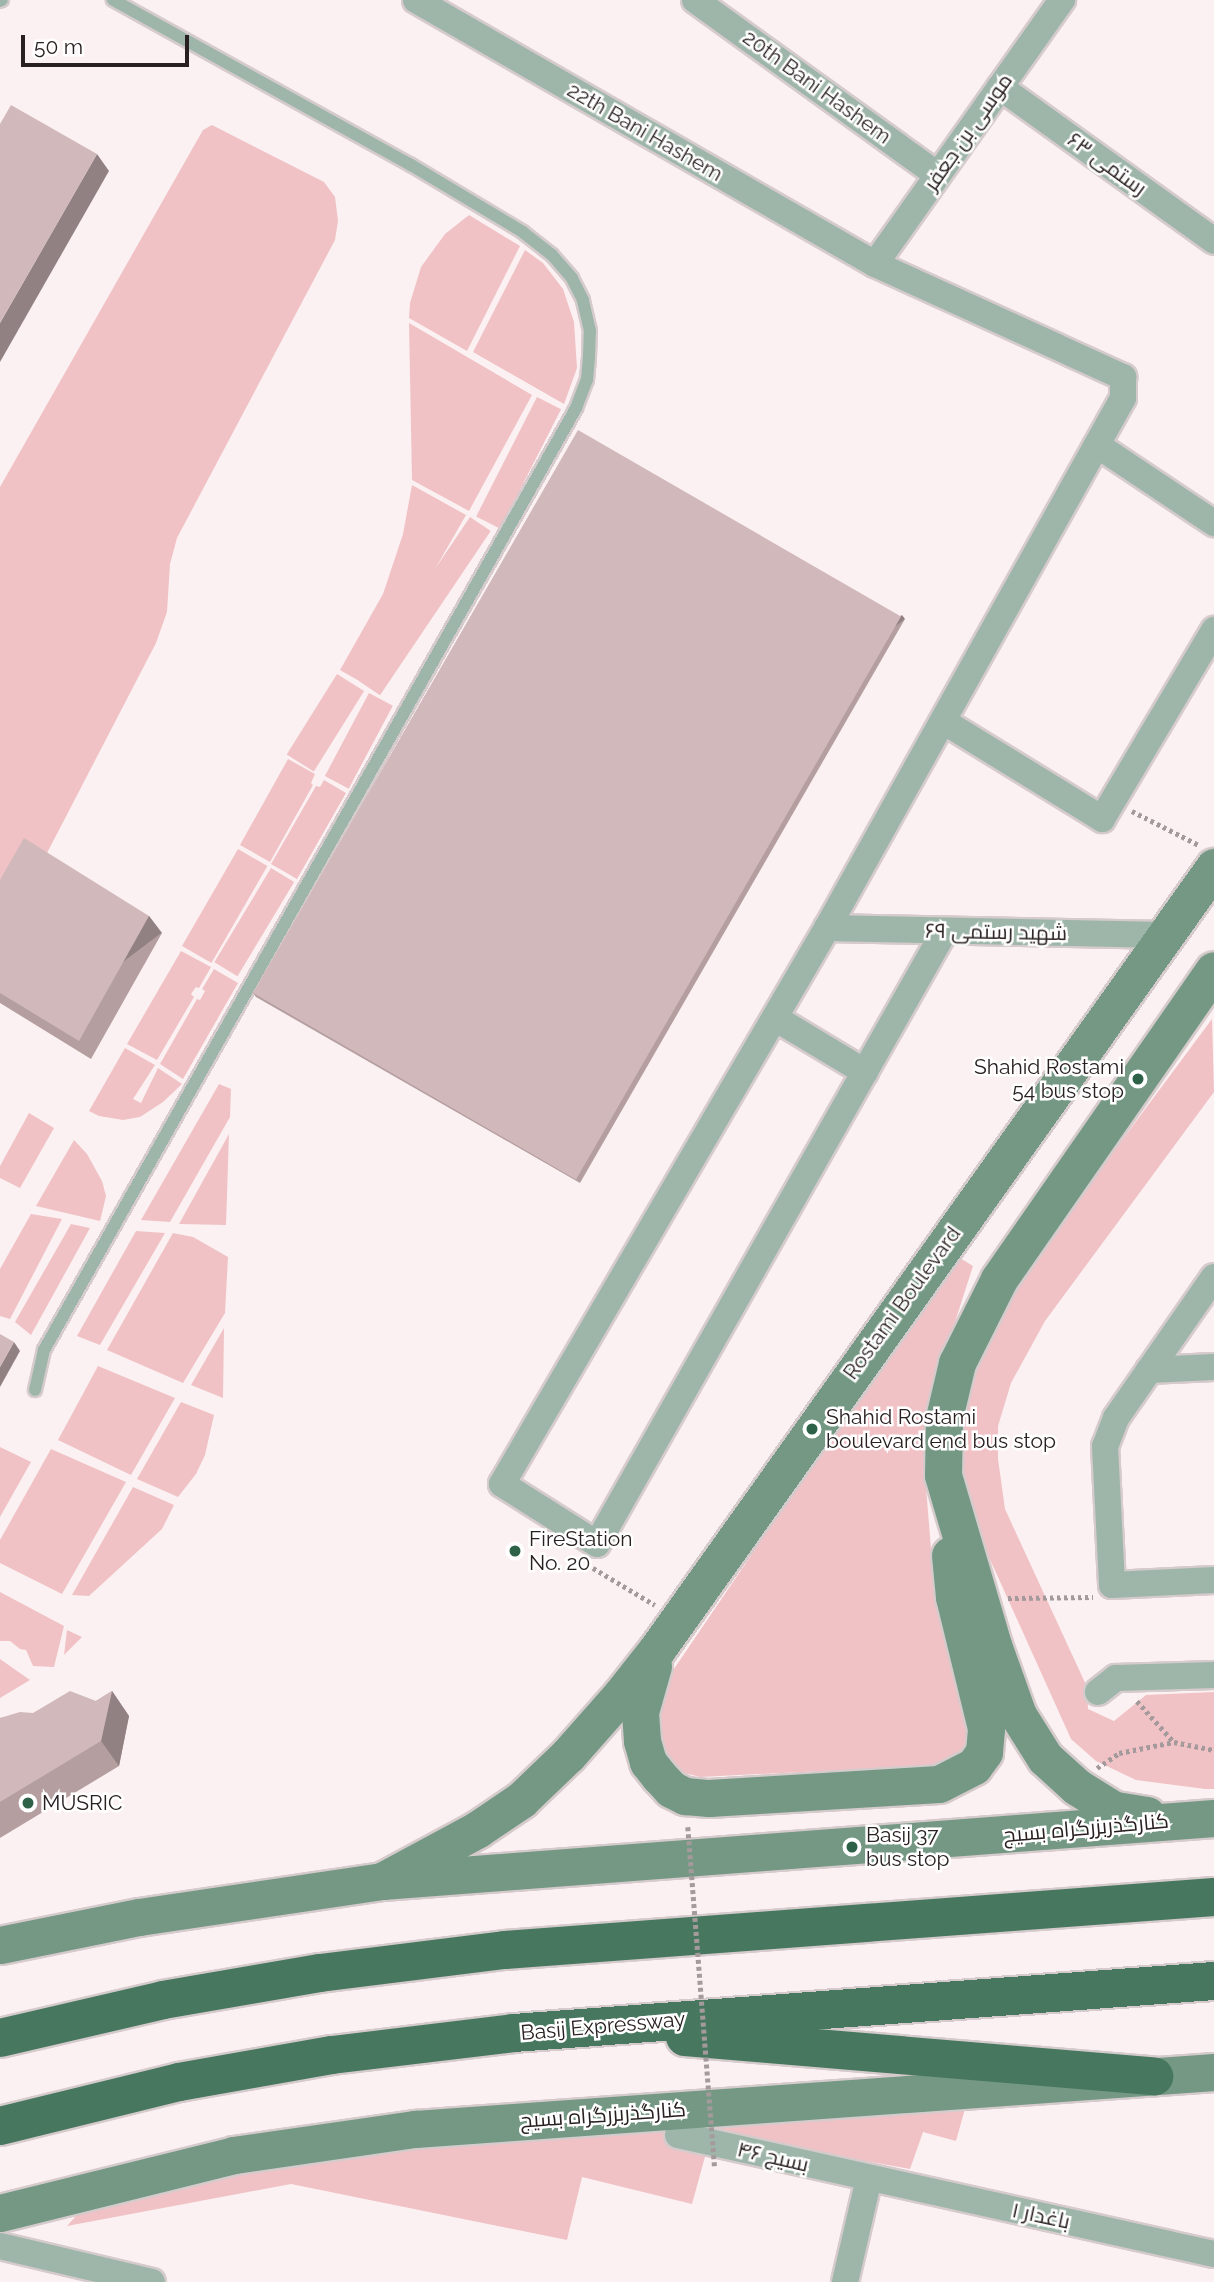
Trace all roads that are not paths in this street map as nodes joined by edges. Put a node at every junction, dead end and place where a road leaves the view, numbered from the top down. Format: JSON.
{"nodes":[{"id":1,"x":113,"y":0,"type":"edge"},
{"id":2,"x":416,"y":0,"type":"edge"},
{"id":3,"x":695,"y":0,"type":"edge"},
{"id":4,"x":1062,"y":0,"type":"edge"},
{"id":5,"x":1000,"y":87,"type":"junction"},
{"id":6,"x":938,"y":175,"type":"junction"},
{"id":7,"x":1214,"y":241,"type":"edge"},
{"id":8,"x":875,"y":264,"type":"junction"},
{"id":9,"x":1097,"y":445,"type":"junction"},
{"id":10,"x":1214,"y":523,"type":"edge"},
{"id":11,"x":1214,"y":629,"type":"edge"},
{"id":12,"x":943,"y":721,"type":"junction"},
{"id":13,"x":1208,"y":857,"type":"edge"},
{"id":14,"x":827,"y":928,"type":"junction"},
{"id":15,"x":944,"y":932,"type":"junction"},
{"id":16,"x":1166,"y":935,"type":"junction"},
{"id":17,"x":1210,"y":982,"type":"edge"},
{"id":18,"x":775,"y":1018,"type":"junction"},
{"id":19,"x":865,"y":1072,"type":"junction"},
{"id":20,"x":1214,"y":1277,"type":"edge"},
{"id":21,"x":1214,"y":1367,"type":"edge"},
{"id":22,"x":1149,"y":1370,"type":"junction"},
{"id":23,"x":35,"y":1390,"type":"dead end"},
{"id":24,"x":943,"y":1475,"type":"junction"},
{"id":25,"x":1214,"y":1580,"type":"edge"},
{"id":26,"x":668,"y":1633,"type":"junction"},
{"id":27,"x":1214,"y":1675,"type":"edge"},
{"id":28,"x":1107,"y":1685,"type":"road end"},
{"id":29,"x":1198,"y":1819,"type":"edge"},
{"id":30,"x":382,"y":1881,"type":"junction"},
{"id":31,"x":1214,"y":1897,"type":"edge"},
{"id":32,"x":0,"y":1945,"type":"edge"},
{"id":33,"x":1214,"y":1981,"type":"edge"},
{"id":34,"x":571,"y":2028,"type":"junction"},
{"id":35,"x":0,"y":2038,"type":"edge"},
{"id":36,"x":1214,"y":2072,"type":"edge"},
{"id":37,"x":1154,"y":2076,"type":"junction"},
{"id":38,"x":0,"y":2126,"type":"edge"},
{"id":39,"x":678,"y":2135,"type":"dead end"},
{"id":40,"x":869,"y":2178,"type":"junction"},
{"id":41,"x":0,"y":2213,"type":"edge"},
{"id":42,"x":0,"y":2246,"type":"edge"},
{"id":43,"x":1214,"y":2254,"type":"edge"},
{"id":44,"x":152,"y":2282,"type":"edge"},
{"id":45,"x":845,"y":2282,"type":"edge"}],
"edges":[{"from":1,"to":23,"type":"lane"},
{"from":2,"to":8,"type":"street","name":"22th Bani Hashem"},
{"from":3,"to":6,"type":"street","name":"20th Bani Hashem"},
{"from":4,"to":5,"type":"street","name":"موسی بن جعفر"},
{"from":5,"to":6,"type":"street","name":"موسی بن جعفر"},
{"from":5,"to":7,"type":"street","name":"رستمی ۶۳"},
{"from":6,"to":8,"type":"street","name":"موسی بن جعفر"},
{"from":8,"to":9,"type":"street","name":"22th Bani Hashem"},
{"from":9,"to":10,"type":"street"},
{"from":9,"to":12,"type":"street"},
{"from":11,"to":12,"type":"street"},
{"from":12,"to":14,"type":"street"},
{"from":13,"to":16,"type":"main road","name":"Rostami Boulevard"},
{"from":14,"to":15,"type":"street","name":"شهید رستمی ۶۹"},
{"from":14,"to":18,"type":"street"},
{"from":15,"to":16,"type":"street","name":"شهید رستمی ۶۹"},
{"from":15,"to":19,"type":"street"},
{"from":16,"to":26,"type":"main road","name":"Rostami Boulevard"},
{"from":17,"to":24,"type":"main road"},
{"from":18,"to":19,"type":"street"},
{"from":18,"to":19,"type":"street"},
{"from":20,"to":22,"type":"street"},
{"from":21,"to":22,"type":"street"},
{"from":22,"to":25,"type":"street"},
{"from":24,"to":26,"type":"main road"},
{"from":24,"to":29,"type":"main road"},
{"from":26,"to":30,"type":"main road","name":"Rostami Boulevard"},
{"from":27,"to":28,"type":"street"},
{"from":29,"to":30,"type":"main road","name":"کنارگذربزرگراه بسیج"},
{"from":30,"to":32,"type":"main road","name":"کنارگذربزرگراه بسیج"},
{"from":31,"to":35,"type":"highway"},
{"from":33,"to":34,"type":"highway","name":"Basij Expressway"},
{"from":34,"to":37,"type":"highway"},
{"from":34,"to":38,"type":"highway","name":"Basij Expressway"},
{"from":36,"to":37,"type":"main road","name":"کنارگذربزرگراه بسیج"},
{"from":37,"to":41,"type":"main road","name":"کنارگذربزرگراه بسیج"},
{"from":39,"to":40,"type":"street","name":"بسیج ۴۶"},
{"from":40,"to":43,"type":"street","name":"باغدار ۱"},
{"from":40,"to":45,"type":"street"},
{"from":42,"to":44,"type":"street"}]}
